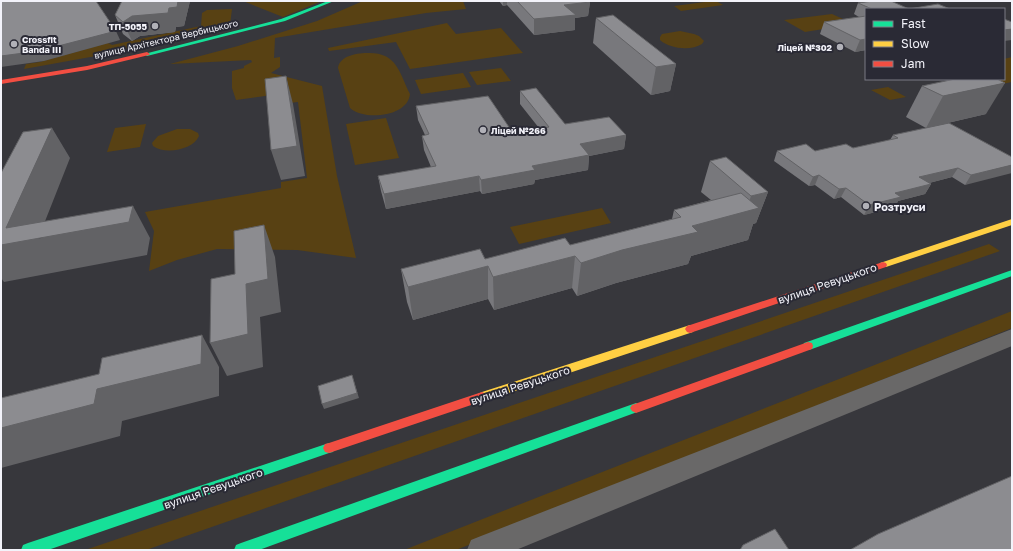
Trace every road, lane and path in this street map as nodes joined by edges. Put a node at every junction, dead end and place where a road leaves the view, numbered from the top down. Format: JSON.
{"nodes":[{"id":1,"x":332,"y":1,"type":"edge"},
{"id":2,"x":1,"y":82,"type":"edge"},
{"id":3,"x":1012,"y":222,"type":"edge"},
{"id":4,"x":1012,"y":273,"type":"edge"},
{"id":5,"x":1012,"y":337,"type":"edge"},
{"id":6,"x":492,"y":548,"type":"edge"},
{"id":7,"x":28,"y":550,"type":"edge"},
{"id":8,"x":241,"y":550,"type":"edge"}],
"edges":[{"from":1,"to":2,"type":"street","name":"вулиця Архітектора Вербицького"},
{"from":3,"to":7,"type":"street","name":"вулиця Ревуцького"},
{"from":4,"to":8,"type":"street"},
{"from":5,"to":6,"type":"street"}]}
